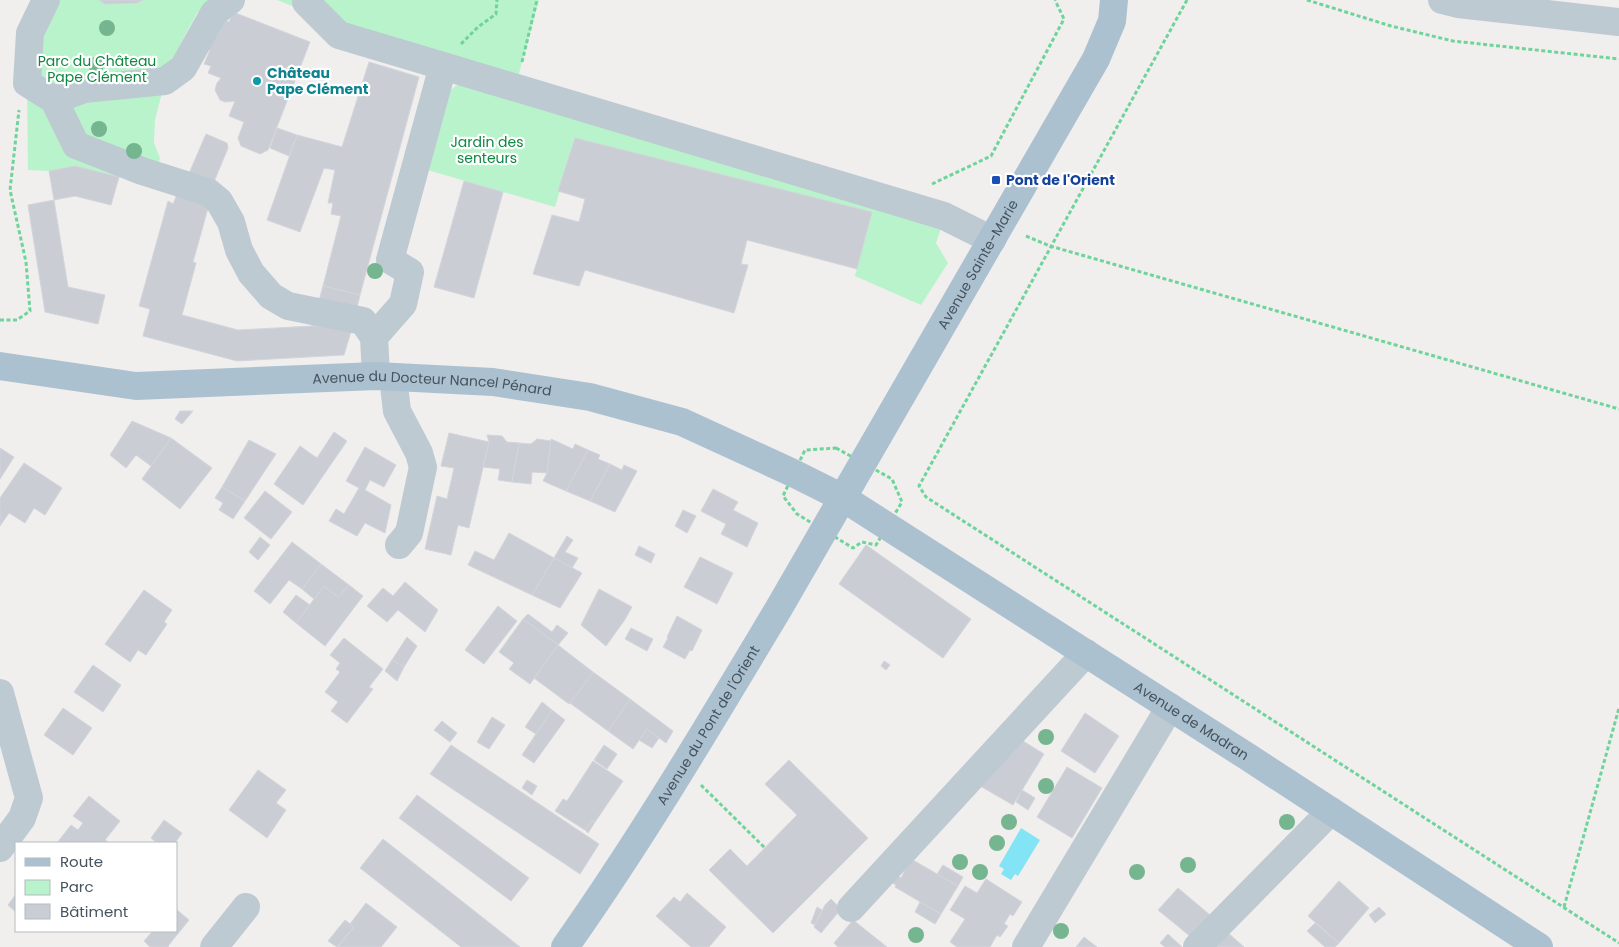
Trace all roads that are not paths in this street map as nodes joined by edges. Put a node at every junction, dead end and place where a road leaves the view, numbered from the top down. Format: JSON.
{"nodes":[{"id":1,"x":46,"y":0,"type":"edge"},
{"id":2,"x":231,"y":0,"type":"edge"},
{"id":3,"x":1114,"y":0,"type":"edge"},
{"id":4,"x":1442,"y":0,"type":"edge"},
{"id":5,"x":303,"y":1,"type":"edge"},
{"id":6,"x":1619,"y":22,"type":"edge"},
{"id":7,"x":443,"y":66,"type":"junction"},
{"id":8,"x":54,"y":100,"type":"junction"},
{"id":9,"x":992,"y":240,"type":"junction"},
{"id":10,"x":374,"y":337,"type":"junction"},
{"id":11,"x":0,"y":366,"type":"edge"},
{"id":12,"x":385,"y":377,"type":"junction"},
{"id":13,"x":843,"y":498,"type":"junction"},
{"id":14,"x":399,"y":544,"type":"dead end"},
{"id":15,"x":1086,"y":653,"type":"junction"},
{"id":16,"x":0,"y":693,"type":"edge"},
{"id":17,"x":1170,"y":707,"type":"junction"},
{"id":18,"x":1331,"y":811,"type":"junction"},
{"id":19,"x":0,"y":848,"type":"edge"},
{"id":20,"x":246,"y":907,"type":"dead end"},
{"id":21,"x":851,"y":908,"type":"dead end"},
{"id":22,"x":214,"y":947,"type":"edge"},
{"id":23,"x":565,"y":947,"type":"edge"},
{"id":24,"x":1026,"y":947,"type":"edge"},
{"id":25,"x":1197,"y":947,"type":"edge"},
{"id":26,"x":1539,"y":947,"type":"edge"}],
"edges":[{"from":1,"to":8,"type":"street"},
{"from":2,"to":8,"type":"street"},
{"from":3,"to":9,"type":"main road","name":"Avenue Sainte-Marie"},
{"from":4,"to":6,"type":"street"},
{"from":5,"to":7,"type":"street"},
{"from":7,"to":9,"type":"street"},
{"from":7,"to":10,"type":"street"},
{"from":8,"to":10,"type":"street"},
{"from":9,"to":13,"type":"main road","name":"Avenue Sainte-Marie"},
{"from":10,"to":12,"type":"street"},
{"from":11,"to":12,"type":"main road","name":"Avenue du Docteur Nancel Pénard"},
{"from":12,"to":13,"type":"main road","name":"Avenue du Docteur Nancel Pénard"},
{"from":12,"to":14,"type":"street"},
{"from":13,"to":15,"type":"main road","name":"Avenue de Madran"},
{"from":13,"to":23,"type":"main road","name":"Avenue du Pont de l'Orient"},
{"from":15,"to":17,"type":"main road","name":"Avenue de Madran"},
{"from":15,"to":21,"type":"street"},
{"from":16,"to":19,"type":"street"},
{"from":17,"to":18,"type":"main road","name":"Avenue de Madran"},
{"from":17,"to":24,"type":"street"},
{"from":18,"to":25,"type":"street"},
{"from":18,"to":26,"type":"main road","name":"Avenue de Madran"},
{"from":20,"to":22,"type":"street"}]}
